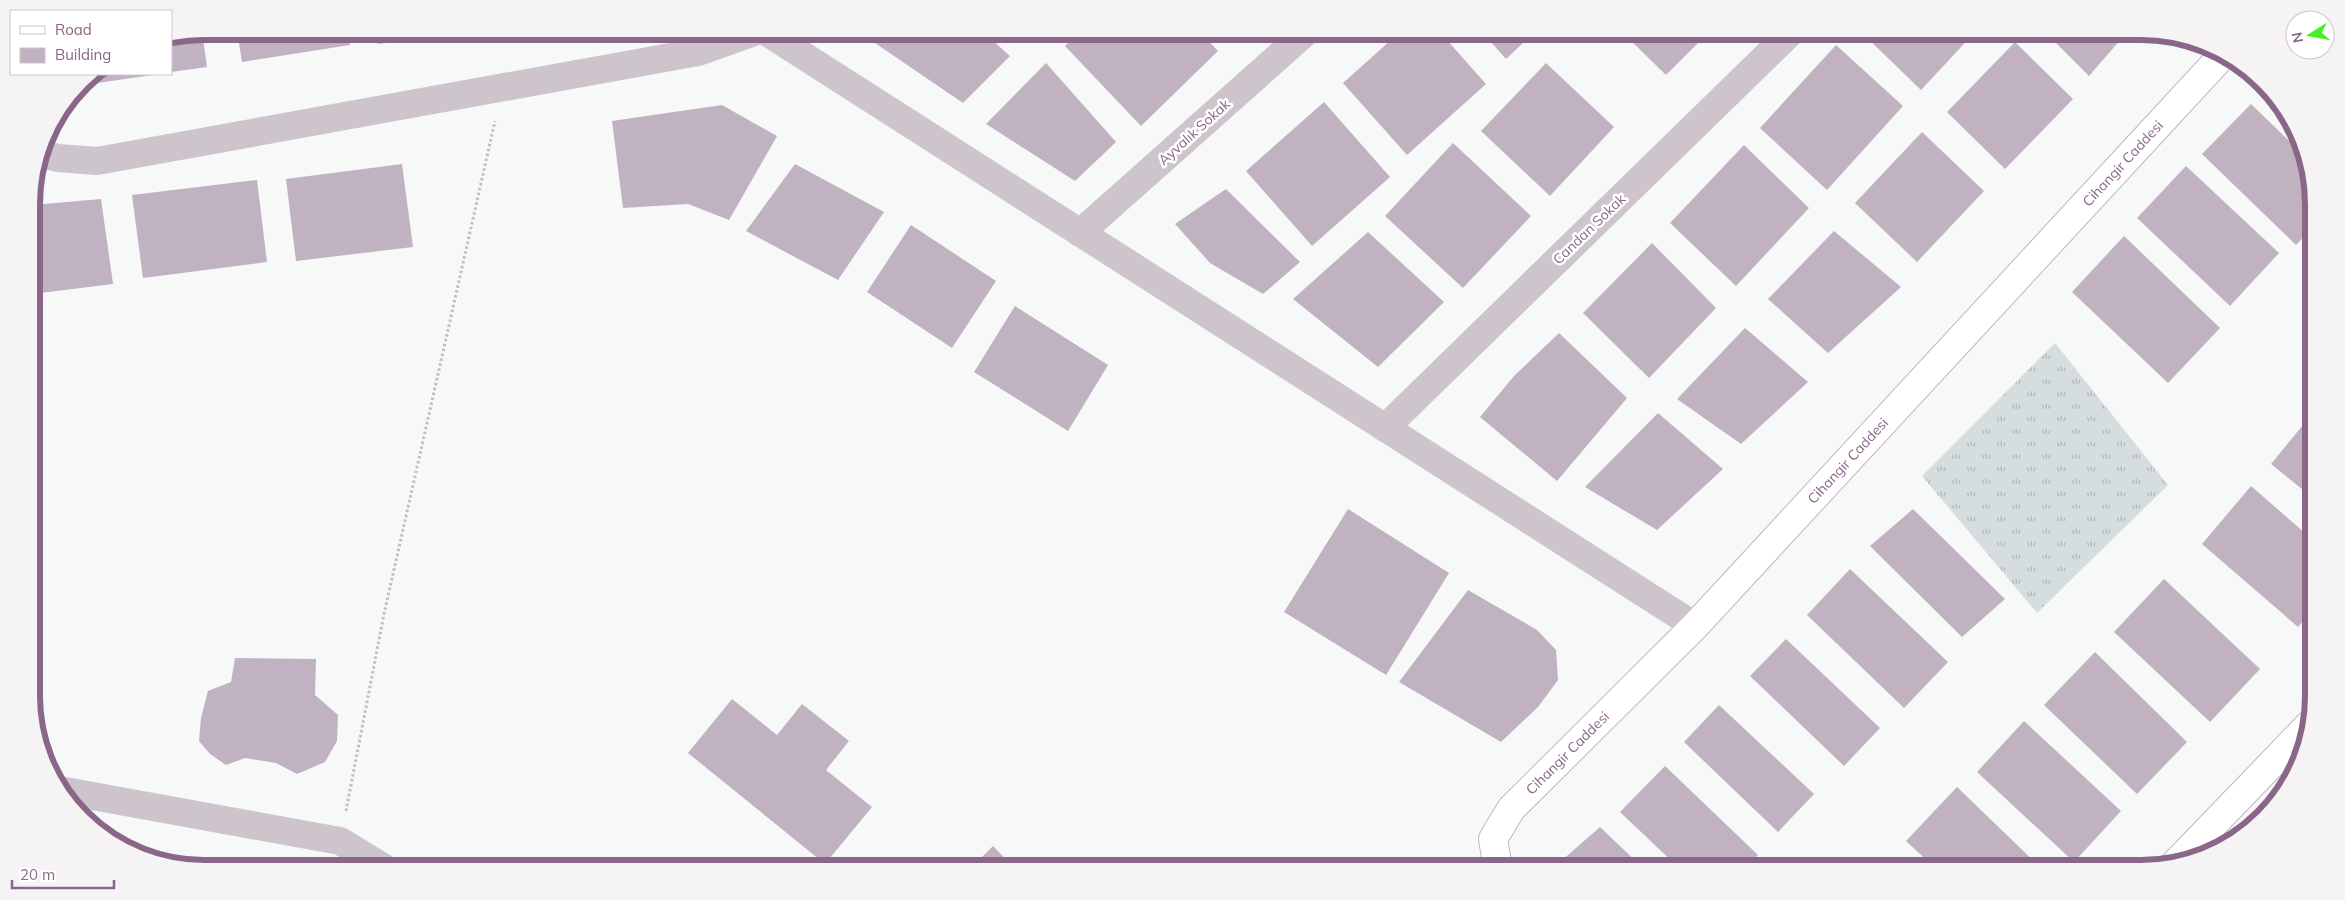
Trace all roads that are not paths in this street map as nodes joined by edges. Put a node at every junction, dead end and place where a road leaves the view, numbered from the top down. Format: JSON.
{"nodes":[{"id":1,"x":732,"y":40,"type":"edge"},
{"id":2,"x":779,"y":40,"type":"edge"},
{"id":3,"x":1297,"y":40,"type":"edge"},
{"id":4,"x":1783,"y":40,"type":"edge"},
{"id":5,"x":2218,"y":60,"type":"edge"},
{"id":6,"x":48,"y":155,"type":"edge"},
{"id":7,"x":1080,"y":233,"type":"junction"},
{"id":8,"x":1385,"y":428,"type":"junction"},
{"id":9,"x":1695,"y":626,"type":"junction"},
{"id":10,"x":2300,"y":734,"type":"edge"},
{"id":11,"x":72,"y":792,"type":"edge"},
{"id":12,"x":2185,"y":854,"type":"edge"},
{"id":13,"x":371,"y":860,"type":"edge"},
{"id":14,"x":1497,"y":860,"type":"edge"}],
"edges":[{"from":1,"to":6,"type":"street"},
{"from":2,"to":7,"type":"street"},
{"from":3,"to":7,"type":"street","name":"Ayvalık Sokak"},
{"from":4,"to":8,"type":"street","name":"Candan Sokak"},
{"from":5,"to":9,"type":"street","name":"Cihangir Caddesi"},
{"from":7,"to":8,"type":"street"},
{"from":8,"to":9,"type":"street"},
{"from":9,"to":14,"type":"street","name":"Cihangir Caddesi"},
{"from":10,"to":12,"type":"street"},
{"from":11,"to":13,"type":"street"}]}
